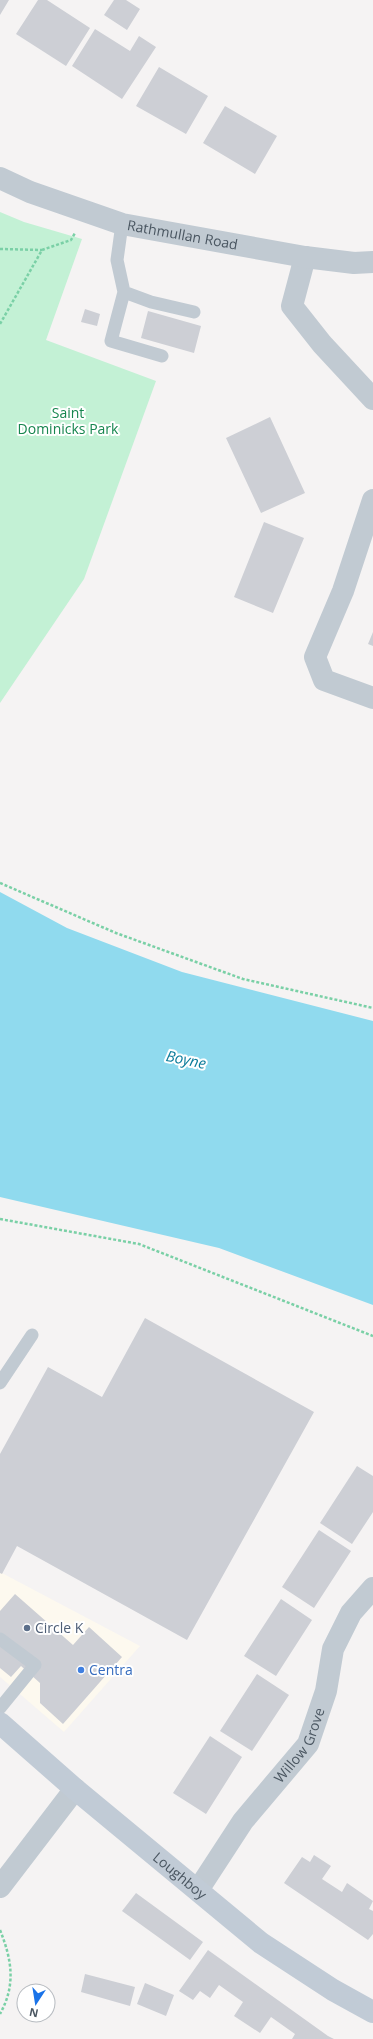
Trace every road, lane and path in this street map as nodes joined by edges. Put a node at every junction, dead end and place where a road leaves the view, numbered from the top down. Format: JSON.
{"nodes":[{"id":1,"x":0,"y":178,"type":"edge"},
{"id":2,"x":88,"y":213,"type":"junction"},
{"id":3,"x":122,"y":224,"type":"junction"},
{"id":4,"x":0,"y":249,"type":"edge"},
{"id":5,"x":42,"y":250,"type":"junction"},
{"id":6,"x":305,"y":257,"type":"junction"},
{"id":7,"x":373,"y":262,"type":"edge"},
{"id":8,"x":124,"y":292,"type":"junction"},
{"id":9,"x":194,"y":312,"type":"dead end"},
{"id":10,"x":0,"y":324,"type":"edge"},
{"id":11,"x":162,"y":356,"type":"dead end"},
{"id":12,"x":373,"y":398,"type":"edge"},
{"id":13,"x":373,"y":500,"type":"edge"},
{"id":14,"x":373,"y":698,"type":"edge"},
{"id":15,"x":0,"y":883,"type":"edge"},
{"id":16,"x":373,"y":1008,"type":"edge"},
{"id":17,"x":0,"y":1219,"type":"edge"},
{"id":18,"x":32,"y":1335,"type":"dead end"},
{"id":19,"x":373,"y":1336,"type":"edge"},
{"id":20,"x":0,"y":1383,"type":"edge"},
{"id":21,"x":373,"y":1588,"type":"edge"},
{"id":22,"x":0,"y":1639,"type":"edge"},
{"id":23,"x":0,"y":1708,"type":"edge"},
{"id":24,"x":0,"y":1723,"type":"edge"},
{"id":25,"x":76,"y":1789,"type":"junction"},
{"id":26,"x":0,"y":1886,"type":"edge"},
{"id":27,"x":198,"y":1890,"type":"junction"},
{"id":28,"x":0,"y":1930,"type":"edge"},
{"id":29,"x":373,"y":2012,"type":"edge"},
{"id":30,"x":0,"y":2014,"type":"edge"}],
"edges":[{"from":1,"to":2,"type":"street","name":"Rathmullan Road"},
{"from":2,"to":3,"type":"street","name":"Rathmullan Road"},
{"from":2,"to":5,"type":"path"},
{"from":3,"to":6,"type":"street","name":"Rathmullan Road"},
{"from":3,"to":8,"type":"lane"},
{"from":4,"to":5,"type":"path"},
{"from":5,"to":10,"type":"path"},
{"from":6,"to":7,"type":"street","name":"Rathmullan Road"},
{"from":6,"to":12,"type":"street"},
{"from":8,"to":9,"type":"lane"},
{"from":8,"to":11,"type":"lane"},
{"from":13,"to":14,"type":"street"},
{"from":15,"to":16,"type":"path"},
{"from":17,"to":19,"type":"path"},
{"from":18,"to":20,"type":"lane"},
{"from":21,"to":27,"type":"street","name":"Willow Grove"},
{"from":22,"to":23,"type":"lane"},
{"from":24,"to":25,"type":"main road","name":"Loughboy"},
{"from":25,"to":26,"type":"street"},
{"from":25,"to":27,"type":"main road","name":"Loughboy"},
{"from":27,"to":29,"type":"main road","name":"Loughboy"},
{"from":28,"to":30,"type":"path"}]}
